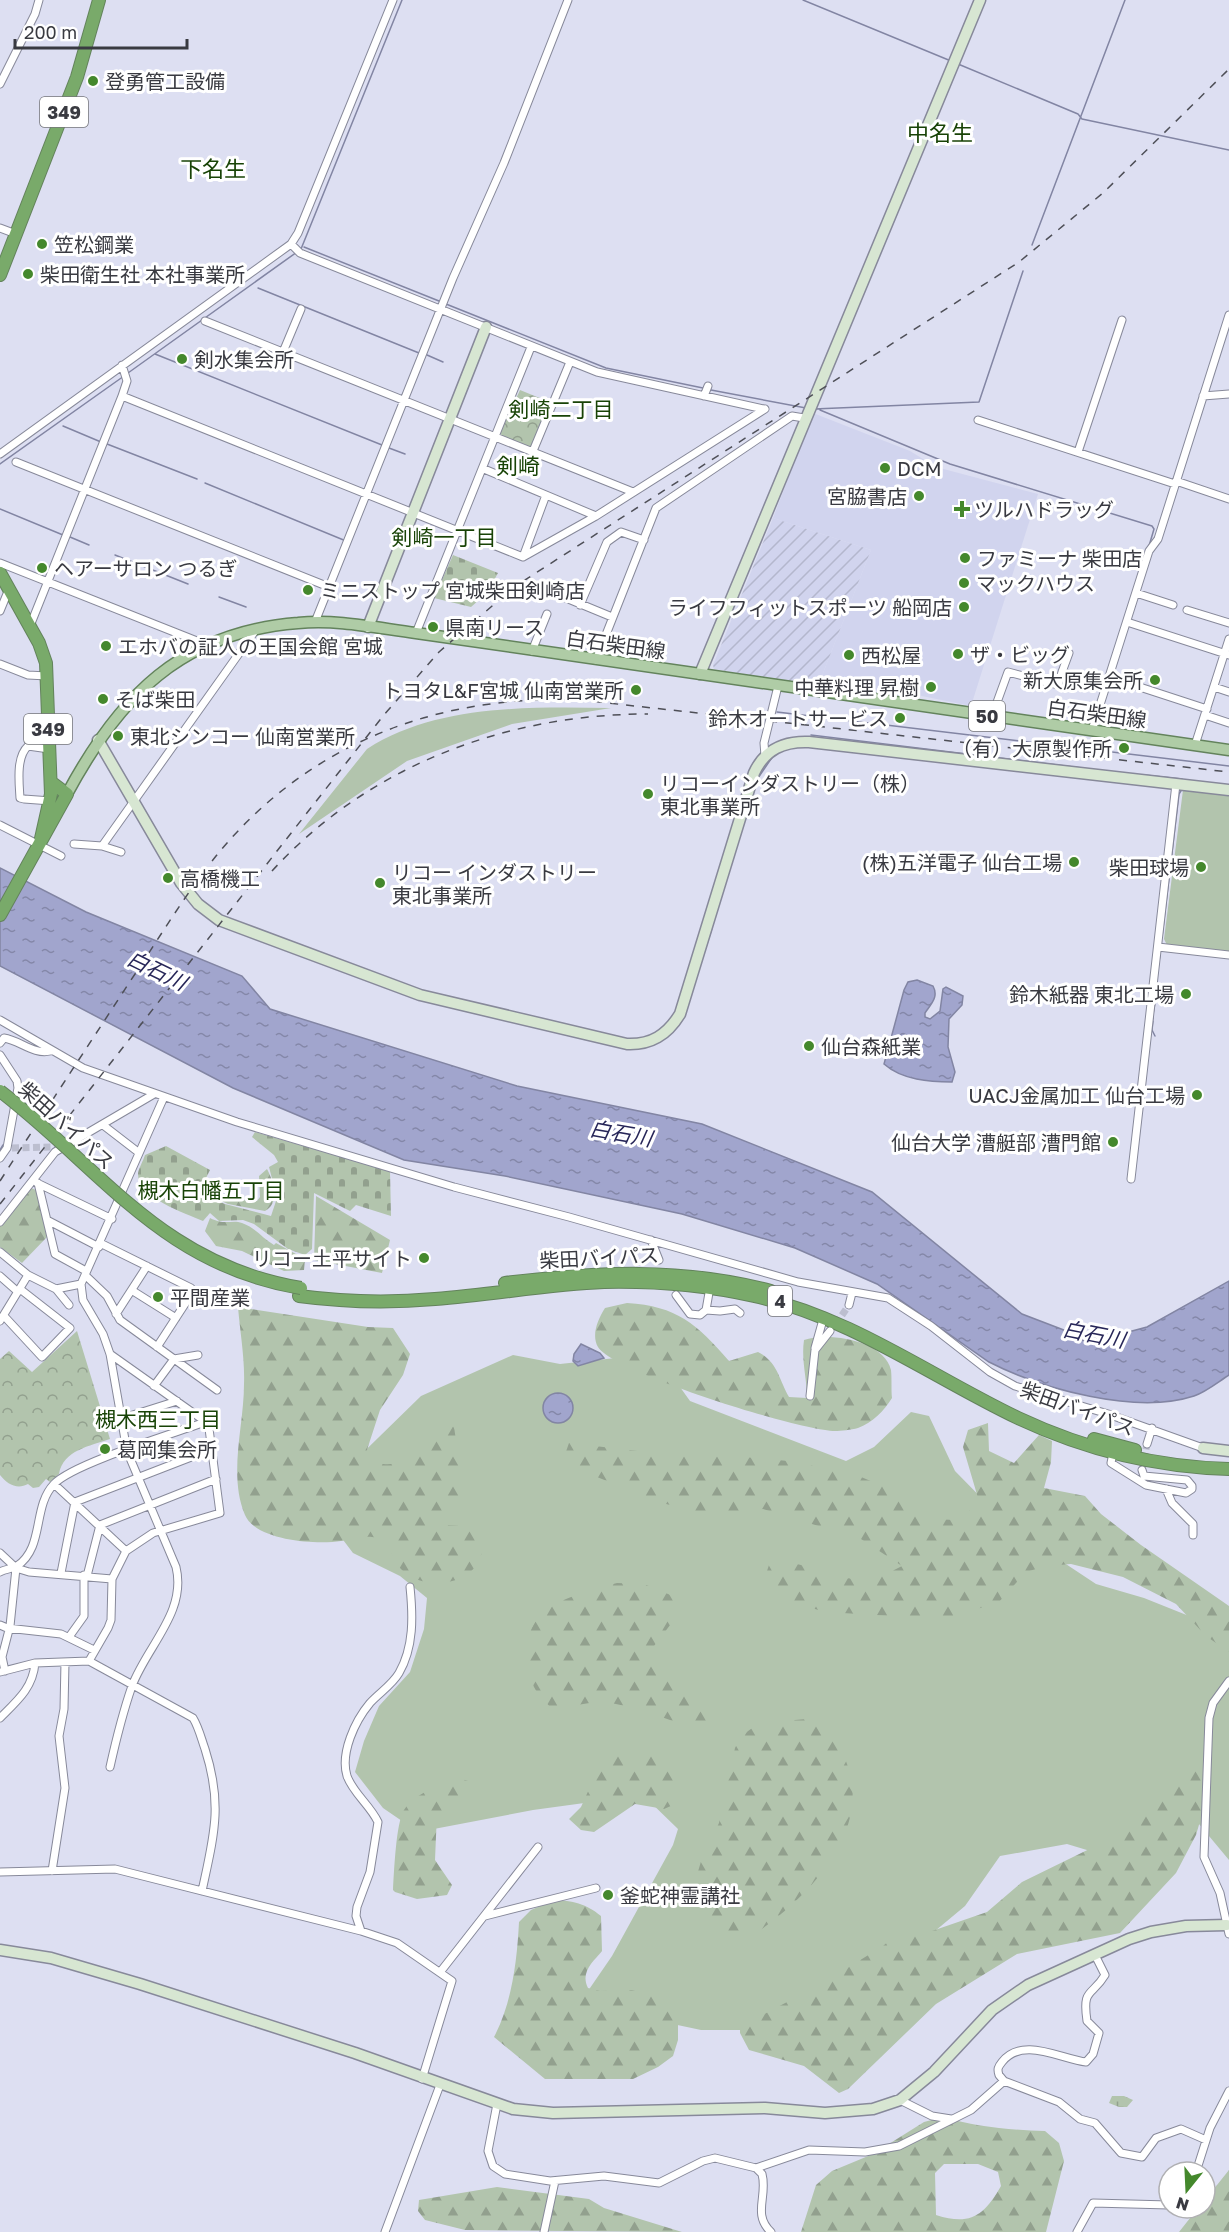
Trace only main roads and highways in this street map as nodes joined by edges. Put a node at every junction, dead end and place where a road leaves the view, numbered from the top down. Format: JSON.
{"nodes":[{"id":1,"x":99,"y":0,"type":"edge"},
{"id":2,"x":0,"y":275,"type":"edge"},
{"id":3,"x":0,"y":573,"type":"edge"},
{"id":4,"x":1229,"y":750,"type":"edge"},
{"id":5,"x":51,"y":782,"type":"junction"},
{"id":6,"x":67,"y":794,"type":"junction"},
{"id":7,"x":37,"y":848,"type":"junction"},
{"id":8,"x":0,"y":915,"type":"edge"},
{"id":9,"x":0,"y":1091,"type":"edge"},
{"id":10,"x":0,"y":1100,"type":"edge"},
{"id":11,"x":300,"y":1292,"type":"junction"},
{"id":12,"x":1229,"y":1461,"type":"edge"},
{"id":13,"x":1229,"y":1469,"type":"edge"}],
"edges":[{"from":1,"to":2,"type":"highway","number":"349"},
{"from":3,"to":5,"type":"highway","number":"349"},
{"from":4,"to":6,"type":"main road","name":"白石柴田線","number":"50"},
{"from":5,"to":6,"type":"highway"},
{"from":5,"to":7,"type":"highway","number":"349"},
{"from":6,"to":7,"type":"highway","number":"349"},
{"from":7,"to":8,"type":"highway","number":"349"},
{"from":9,"to":11,"type":"highway","name":"柴田バイパス","number":"4","bridge":true},
{"from":10,"to":11,"type":"highway","name":"柴田バイパス","number":"4"},
{"from":11,"to":12,"type":"highway","name":"柴田バイパス","number":"4"},
{"from":11,"to":13,"type":"highway","name":"柴田バイパス","number":"4"}]}
